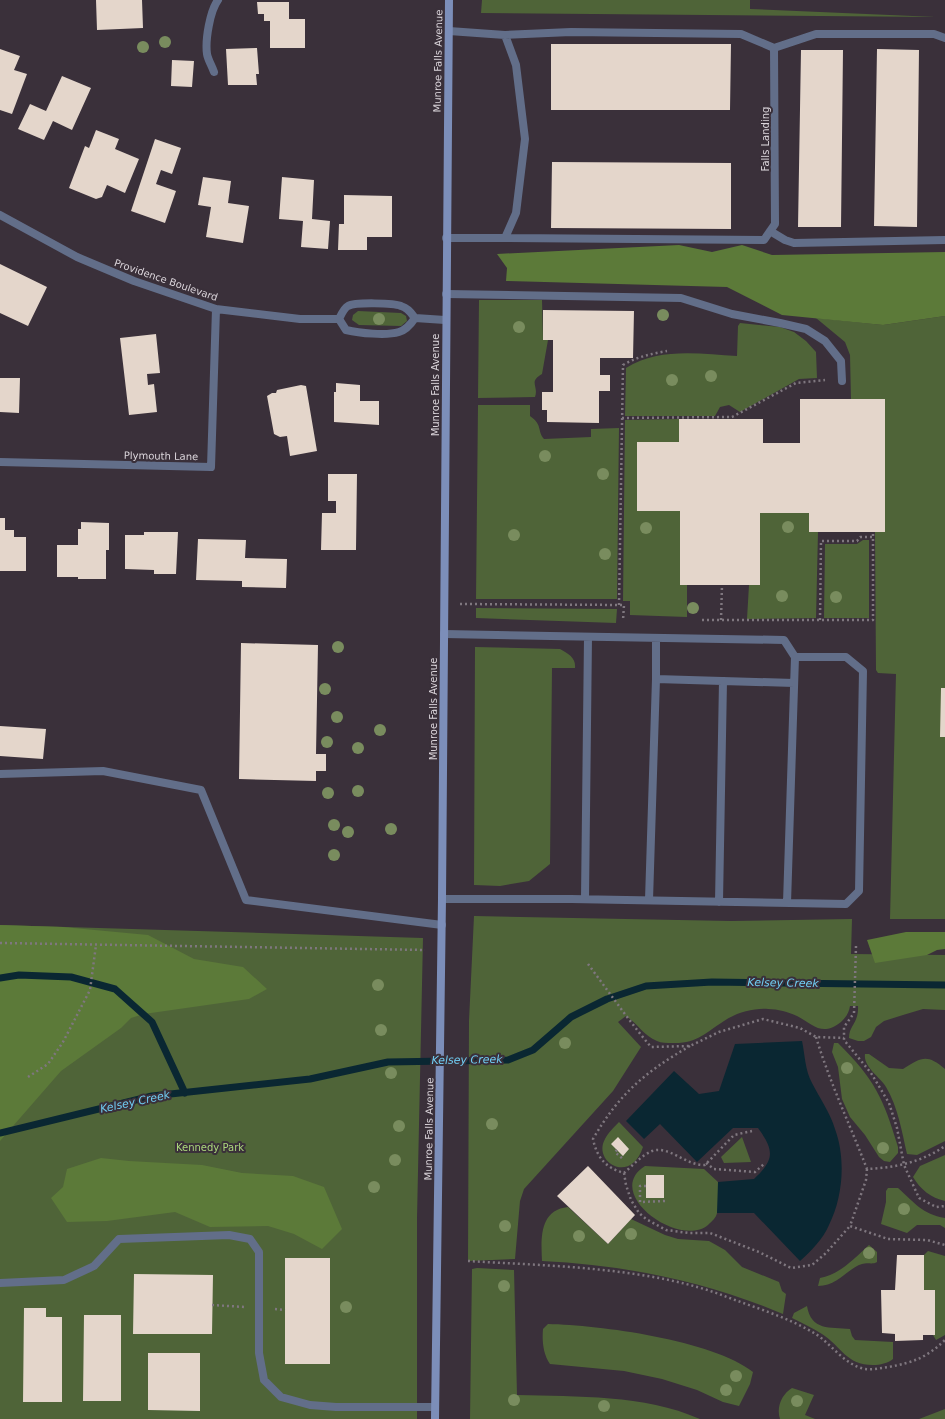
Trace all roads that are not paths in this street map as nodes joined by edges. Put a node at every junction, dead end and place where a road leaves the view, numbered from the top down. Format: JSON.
{"nodes":[{"id":1,"x":218,"y":0,"type":"edge"},
{"id":2,"x":449,"y":0,"type":"edge"},
{"id":3,"x":448,"y":31,"type":"junction"},
{"id":4,"x":505,"y":35,"type":"junction"},
{"id":5,"x":945,"y":38,"type":"edge"},
{"id":6,"x":774,"y":48,"type":"junction"},
{"id":7,"x":214,"y":72,"type":"dead end"},
{"id":8,"x":0,"y":216,"type":"edge"},
{"id":9,"x":770,"y":231,"type":"junction"},
{"id":10,"x":446,"y":238,"type":"junction"},
{"id":11,"x":505,"y":238,"type":"junction"},
{"id":12,"x":945,"y":240,"type":"edge"},
{"id":13,"x":446,"y":294,"type":"junction"},
{"id":14,"x":216,"y":309,"type":"junction"},
{"id":15,"x":415,"y":318,"type":"junction"},
{"id":16,"x":339,"y":319,"type":"junction"},
{"id":17,"x":445,"y":320,"type":"junction"},
{"id":18,"x":842,"y":380,"type":"road end"},
{"id":19,"x":0,"y":462,"type":"edge"},
{"id":20,"x":444,"y":634,"type":"junction"},
{"id":21,"x":588,"y":636,"type":"junction"},
{"id":22,"x":656,"y":638,"type":"junction"},
{"id":23,"x":795,"y":657,"type":"junction"},
{"id":24,"x":656,"y":679,"type":"junction"},
{"id":25,"x":723,"y":681,"type":"junction"},
{"id":26,"x":794,"y":683,"type":"junction"},
{"id":27,"x":0,"y":774,"type":"edge"},
{"id":28,"x":442,"y":899,"type":"junction"},
{"id":29,"x":585,"y":899,"type":"junction"},
{"id":30,"x":649,"y":900,"type":"junction"},
{"id":31,"x":719,"y":902,"type":"junction"},
{"id":32,"x":787,"y":903,"type":"junction"},
{"id":33,"x":442,"y":926,"type":"junction"},
{"id":34,"x":0,"y":1283,"type":"edge"},
{"id":35,"x":435,"y":1408,"type":"junction"},
{"id":36,"x":435,"y":1419,"type":"edge"}],
"edges":[{"from":1,"to":7,"type":"street"},
{"from":2,"to":3,"type":"street","name":"Munroe Falls Avenue"},
{"from":3,"to":4,"type":"street"},
{"from":3,"to":10,"type":"street","name":"Munroe Falls Avenue"},
{"from":4,"to":6,"type":"street"},
{"from":4,"to":11,"type":"street"},
{"from":5,"to":6,"type":"street"},
{"from":6,"to":9,"type":"street","name":"Falls Landing"},
{"from":8,"to":14,"type":"street","name":"Providence Boulevard"},
{"from":9,"to":11,"type":"street"},
{"from":9,"to":12,"type":"street"},
{"from":10,"to":11,"type":"street"},
{"from":10,"to":13,"type":"street","name":"Munroe Falls Avenue"},
{"from":13,"to":17,"type":"street","name":"Munroe Falls Avenue"},
{"from":13,"to":18,"type":"street"},
{"from":14,"to":16,"type":"street","name":"Providence Boulevard"},
{"from":14,"to":19,"type":"street","name":"Plymouth Lane"},
{"from":15,"to":16,"type":"street"},
{"from":15,"to":16,"type":"street"},
{"from":15,"to":17,"type":"street"},
{"from":17,"to":20,"type":"street","name":"Munroe Falls Avenue"},
{"from":20,"to":21,"type":"street"},
{"from":20,"to":28,"type":"street","name":"Munroe Falls Avenue"},
{"from":21,"to":22,"type":"street"},
{"from":21,"to":29,"type":"street"},
{"from":22,"to":23,"type":"street"},
{"from":22,"to":24,"type":"street"},
{"from":23,"to":26,"type":"street"},
{"from":23,"to":32,"type":"street"},
{"from":24,"to":25,"type":"street"},
{"from":24,"to":30,"type":"street"},
{"from":25,"to":26,"type":"street"},
{"from":25,"to":31,"type":"street"},
{"from":26,"to":32,"type":"street"},
{"from":27,"to":33,"type":"street"},
{"from":28,"to":29,"type":"street"},
{"from":28,"to":33,"type":"street","name":"Munroe Falls Avenue"},
{"from":29,"to":30,"type":"street"},
{"from":30,"to":31,"type":"street"},
{"from":31,"to":32,"type":"street"},
{"from":33,"to":35,"type":"street","name":"Munroe Falls Avenue"},
{"from":34,"to":35,"type":"street"},
{"from":35,"to":36,"type":"street","name":"Munroe Falls Avenue"}]}
